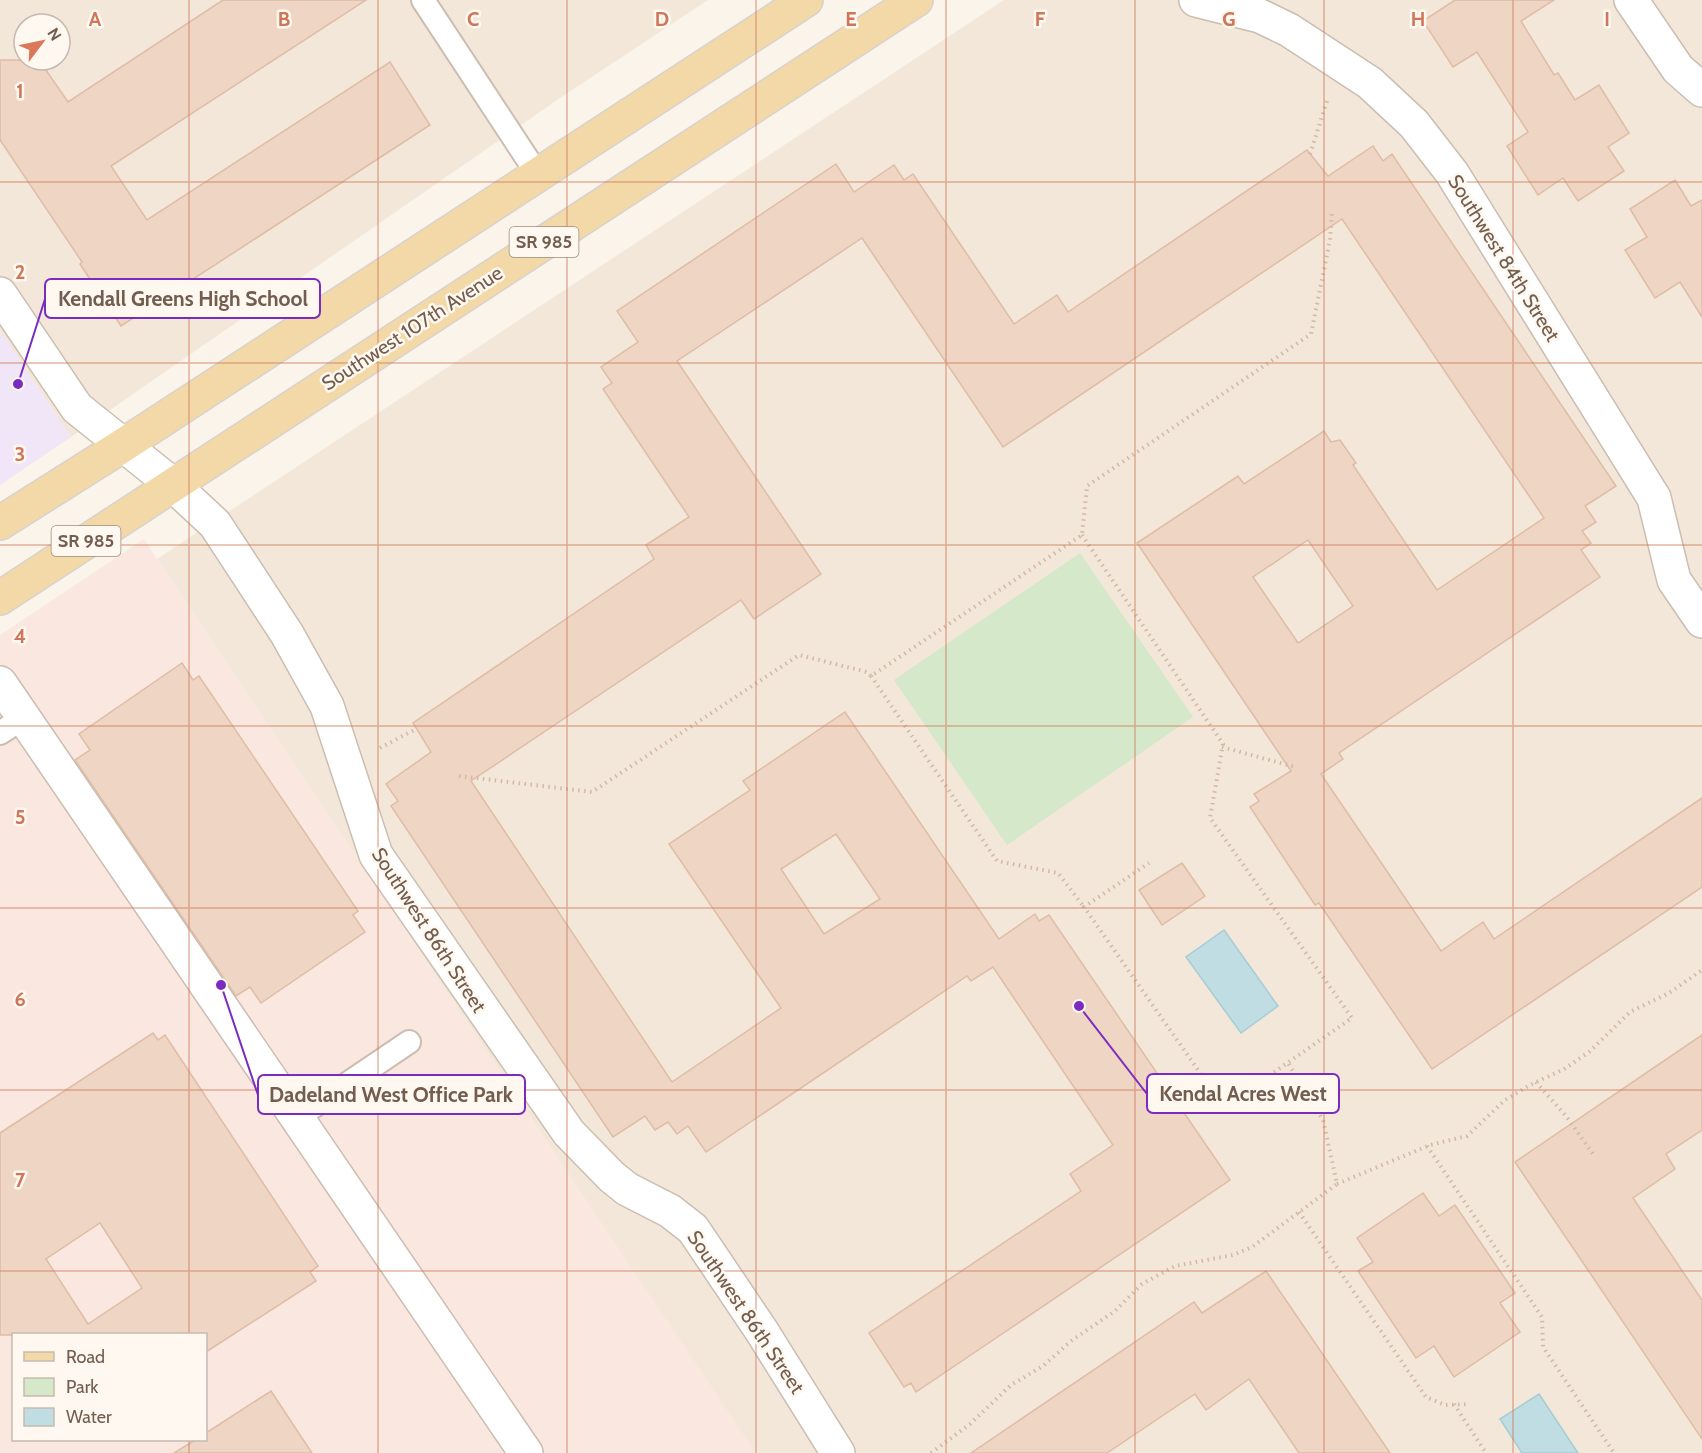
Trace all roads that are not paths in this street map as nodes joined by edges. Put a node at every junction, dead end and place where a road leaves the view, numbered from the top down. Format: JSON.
{"nodes":[{"id":1,"x":423,"y":0,"type":"edge"},
{"id":2,"x":806,"y":0,"type":"edge"},
{"id":3,"x":916,"y":0,"type":"edge"},
{"id":4,"x":1196,"y":0,"type":"edge"},
{"id":5,"x":1631,"y":0,"type":"edge"},
{"id":6,"x":1702,"y":90,"type":"edge"},
{"id":7,"x":538,"y":175,"type":"junction"},
{"id":8,"x":0,"y":294,"type":"edge"},
{"id":9,"x":122,"y":446,"type":"junction"},
{"id":10,"x":172,"y":483,"type":"junction"},
{"id":11,"x":0,"y":523,"type":"edge"},
{"id":12,"x":0,"y":598,"type":"edge"},
{"id":13,"x":1702,"y":621,"type":"edge"},
{"id":14,"x":0,"y":683,"type":"edge"},
{"id":15,"x":12,"y":726,"type":"edge"},
{"id":16,"x":409,"y":1042,"type":"dead end"},
{"id":17,"x":297,"y":1117,"type":"junction"},
{"id":18,"x":526,"y":1453,"type":"edge"},
{"id":19,"x":838,"y":1453,"type":"edge"}],
"edges":[{"from":1,"to":7,"type":"lane"},
{"from":2,"to":7,"type":"main road","number":"SR 985"},
{"from":3,"to":10,"type":"main road","name":"Southwest 107th Avenue","number":"SR 985"},
{"from":4,"to":13,"type":"street","name":"Southwest 84th Street"},
{"from":5,"to":6,"type":"street"},
{"from":7,"to":9,"type":"main road","number":"SR 985"},
{"from":8,"to":9,"type":"street","name":"Southwest 86th Street"},
{"from":9,"to":10,"type":"street","name":"Southwest 86th Street"},
{"from":9,"to":11,"type":"main road","number":"SR 985"},
{"from":10,"to":12,"type":"main road","name":"Southwest 107th Avenue","number":"SR 985"},
{"from":10,"to":19,"type":"street","name":"Southwest 86th Street"},
{"from":14,"to":15,"type":"street"},
{"from":15,"to":17,"type":"street"},
{"from":16,"to":17,"type":"lane"},
{"from":17,"to":18,"type":"street"}]}
